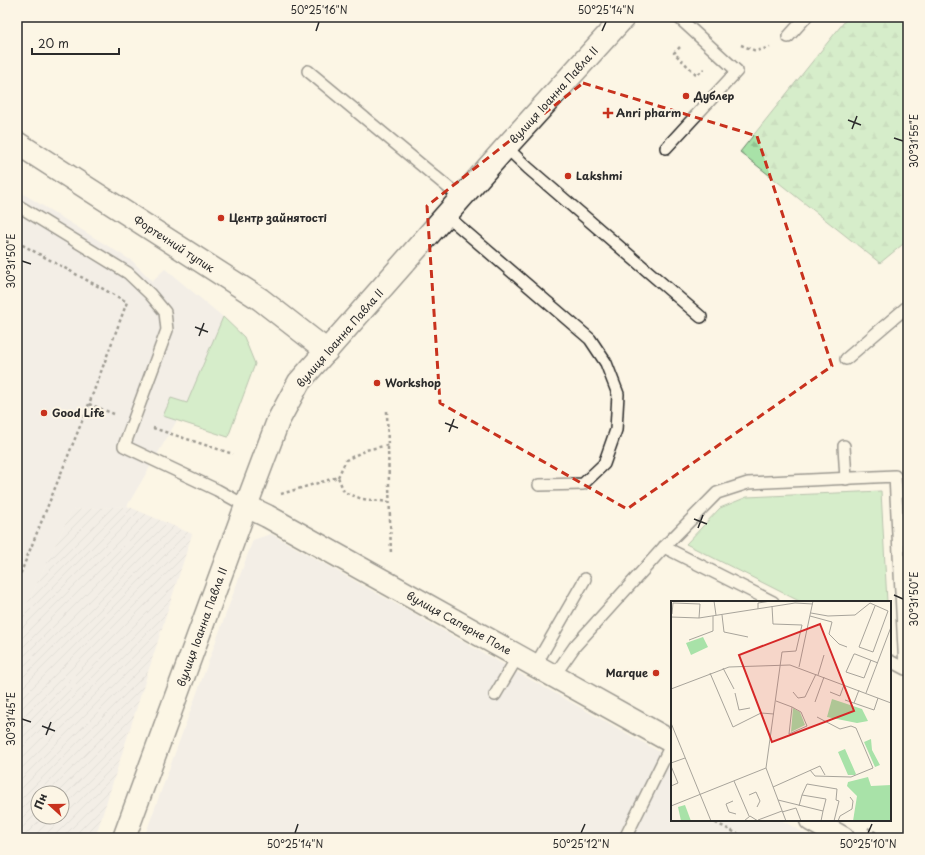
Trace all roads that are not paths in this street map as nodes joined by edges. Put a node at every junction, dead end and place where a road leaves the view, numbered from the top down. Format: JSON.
{"nodes":[{"id":1,"x":624,"y":17,"type":"edge"},
{"id":2,"x":678,"y":17,"type":"edge"},
{"id":3,"x":806,"y":17,"type":"edge"},
{"id":4,"x":788,"y":37,"type":"road end"},
{"id":5,"x":308,"y":71,"type":"dead end"},
{"id":6,"x":17,"y":143,"type":"edge"},
{"id":7,"x":506,"y":147,"type":"junction"},
{"id":8,"x":666,"y":148,"type":"dead end"},
{"id":9,"x":461,"y":198,"type":"junction"},
{"id":10,"x":17,"y":205,"type":"edge"},
{"id":11,"x":446,"y":215,"type":"junction"},
{"id":12,"x":908,"y":306,"type":"edge"},
{"id":13,"x":701,"y":317,"type":"dead end"},
{"id":14,"x":327,"y":351,"type":"junction"},
{"id":15,"x":846,"y":359,"type":"dead end"},
{"id":16,"x":844,"y":446,"type":"dead end"},
{"id":17,"x":846,"y":479,"type":"junction"},
{"id":18,"x":539,"y":485,"type":"dead end"},
{"id":19,"x":246,"y":506,"type":"junction"},
{"id":20,"x":664,"y":547,"type":"junction"},
{"id":21,"x":585,"y":579,"type":"dead end"},
{"id":22,"x":771,"y":601,"type":"edge"},
{"id":23,"x":891,"y":662,"type":"edge"},
{"id":24,"x":536,"y":666,"type":"junction"},
{"id":25,"x":495,"y":695,"type":"dead end"},
{"id":26,"x":671,"y":742,"type":"edge"},
{"id":27,"x":671,"y":745,"type":"edge"},
{"id":28,"x":813,"y":821,"type":"edge"},
{"id":29,"x":124,"y":838,"type":"edge"},
{"id":30,"x":624,"y":838,"type":"edge"},
{"id":31,"x":843,"y":838,"type":"edge"}],
"edges":[{"from":1,"to":7,"type":"street","name":"вулиця Іоанна Павла II"},
{"from":2,"to":8,"type":"lane"},
{"from":3,"to":4,"type":"lane"},
{"from":5,"to":9,"type":"lane"},
{"from":6,"to":14,"type":"street","name":"Фортечний тупик"},
{"from":7,"to":9,"type":"street","name":"вулиця Іоанна Павла II"},
{"from":7,"to":13,"type":"lane"},
{"from":9,"to":11,"type":"street","name":"вулиця Іоанна Павла II"},
{"from":10,"to":19,"type":"lane"},
{"from":11,"to":14,"type":"street","name":"вулиця Іоанна Павла II"},
{"from":11,"to":18,"type":"lane"},
{"from":12,"to":15,"type":"lane"},
{"from":14,"to":19,"type":"street","name":"вулиця Іоанна Павла II"},
{"from":16,"to":17,"type":"lane"},
{"from":17,"to":20,"type":"lane"},
{"from":17,"to":23,"type":"lane"},
{"from":19,"to":24,"type":"street","name":"вулиця Саперне Поле"},
{"from":19,"to":29,"type":"street","name":"вулиця Іоанна Павла II"},
{"from":20,"to":22,"type":"lane"},
{"from":20,"to":24,"type":"lane"},
{"from":21,"to":24,"type":"lane"},
{"from":24,"to":25,"type":"lane"},
{"from":24,"to":26,"type":"street","name":"вулиця Саперне Поле"},
{"from":27,"to":30,"type":"lane"},
{"from":28,"to":31,"type":"street"}]}
